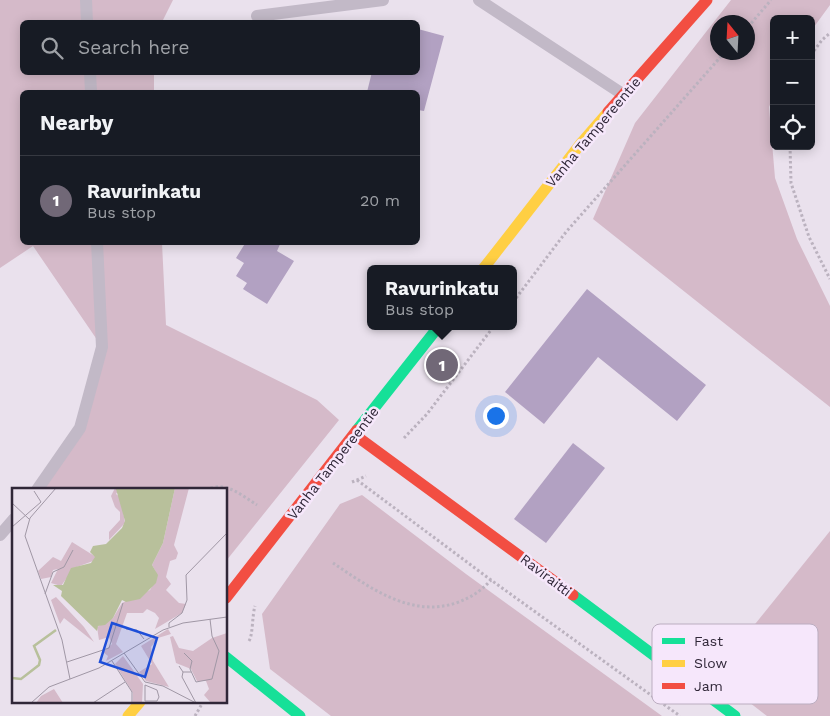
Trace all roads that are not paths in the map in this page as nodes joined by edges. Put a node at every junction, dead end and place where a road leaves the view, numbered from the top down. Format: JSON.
{"nodes":[{"id":1,"x":86,"y":0,"type":"edge"},
{"id":2,"x":383,"y":0,"type":"edge"},
{"id":3,"x":479,"y":0,"type":"edge"},
{"id":4,"x":707,"y":0,"type":"edge"},
{"id":5,"x":257,"y":16,"type":"dead end"},
{"id":6,"x":87,"y":20,"type":"edge"},
{"id":7,"x":90,"y":75,"type":"edge"},
{"id":8,"x":91,"y":90,"type":"edge"},
{"id":9,"x":624,"y":95,"type":"junction"},
{"id":10,"x":97,"y":245,"type":"edge"},
{"id":11,"x":486,"y":265,"type":"edge"},
{"id":12,"x":435,"y":330,"type":"edge"},
{"id":13,"x":355,"y":435,"type":"junction"},
{"id":14,"x":38,"y":488,"type":"edge"},
{"id":15,"x":12,"y":521,"type":"edge"},
{"id":16,"x":0,"y":535,"type":"edge"},
{"id":17,"x":228,"y":595,"type":"edge"},
{"id":18,"x":652,"y":654,"type":"edge"},
{"id":19,"x":228,"y":659,"type":"edge"},
{"id":20,"x":138,"y":704,"type":"edge"},
{"id":21,"x":719,"y":704,"type":"edge"},
{"id":22,"x":128,"y":716,"type":"edge"},
{"id":23,"x":300,"y":716,"type":"edge"},
{"id":24,"x":735,"y":716,"type":"edge"}],
"edges":[{"from":1,"to":6,"type":"lane"},
{"from":2,"to":5,"type":"lane"},
{"from":3,"to":9,"type":"lane"},
{"from":4,"to":9,"type":"main road","name":"Vanha Tampereentie"},
{"from":7,"to":8,"type":"lane"},
{"from":9,"to":11,"type":"main road","name":"Vanha Tampereentie"},
{"from":10,"to":14,"type":"lane"},
{"from":12,"to":13,"type":"main road","name":"Vanha Tampereentie"},
{"from":13,"to":17,"type":"main road","name":"Vanha Tampereentie"},
{"from":13,"to":18,"type":"main road","name":"Raviraitti"},
{"from":15,"to":16,"type":"lane"},
{"from":19,"to":23,"type":"main road"},
{"from":20,"to":22,"type":"main road"},
{"from":21,"to":24,"type":"main road","name":"Raviraitti"}]}
